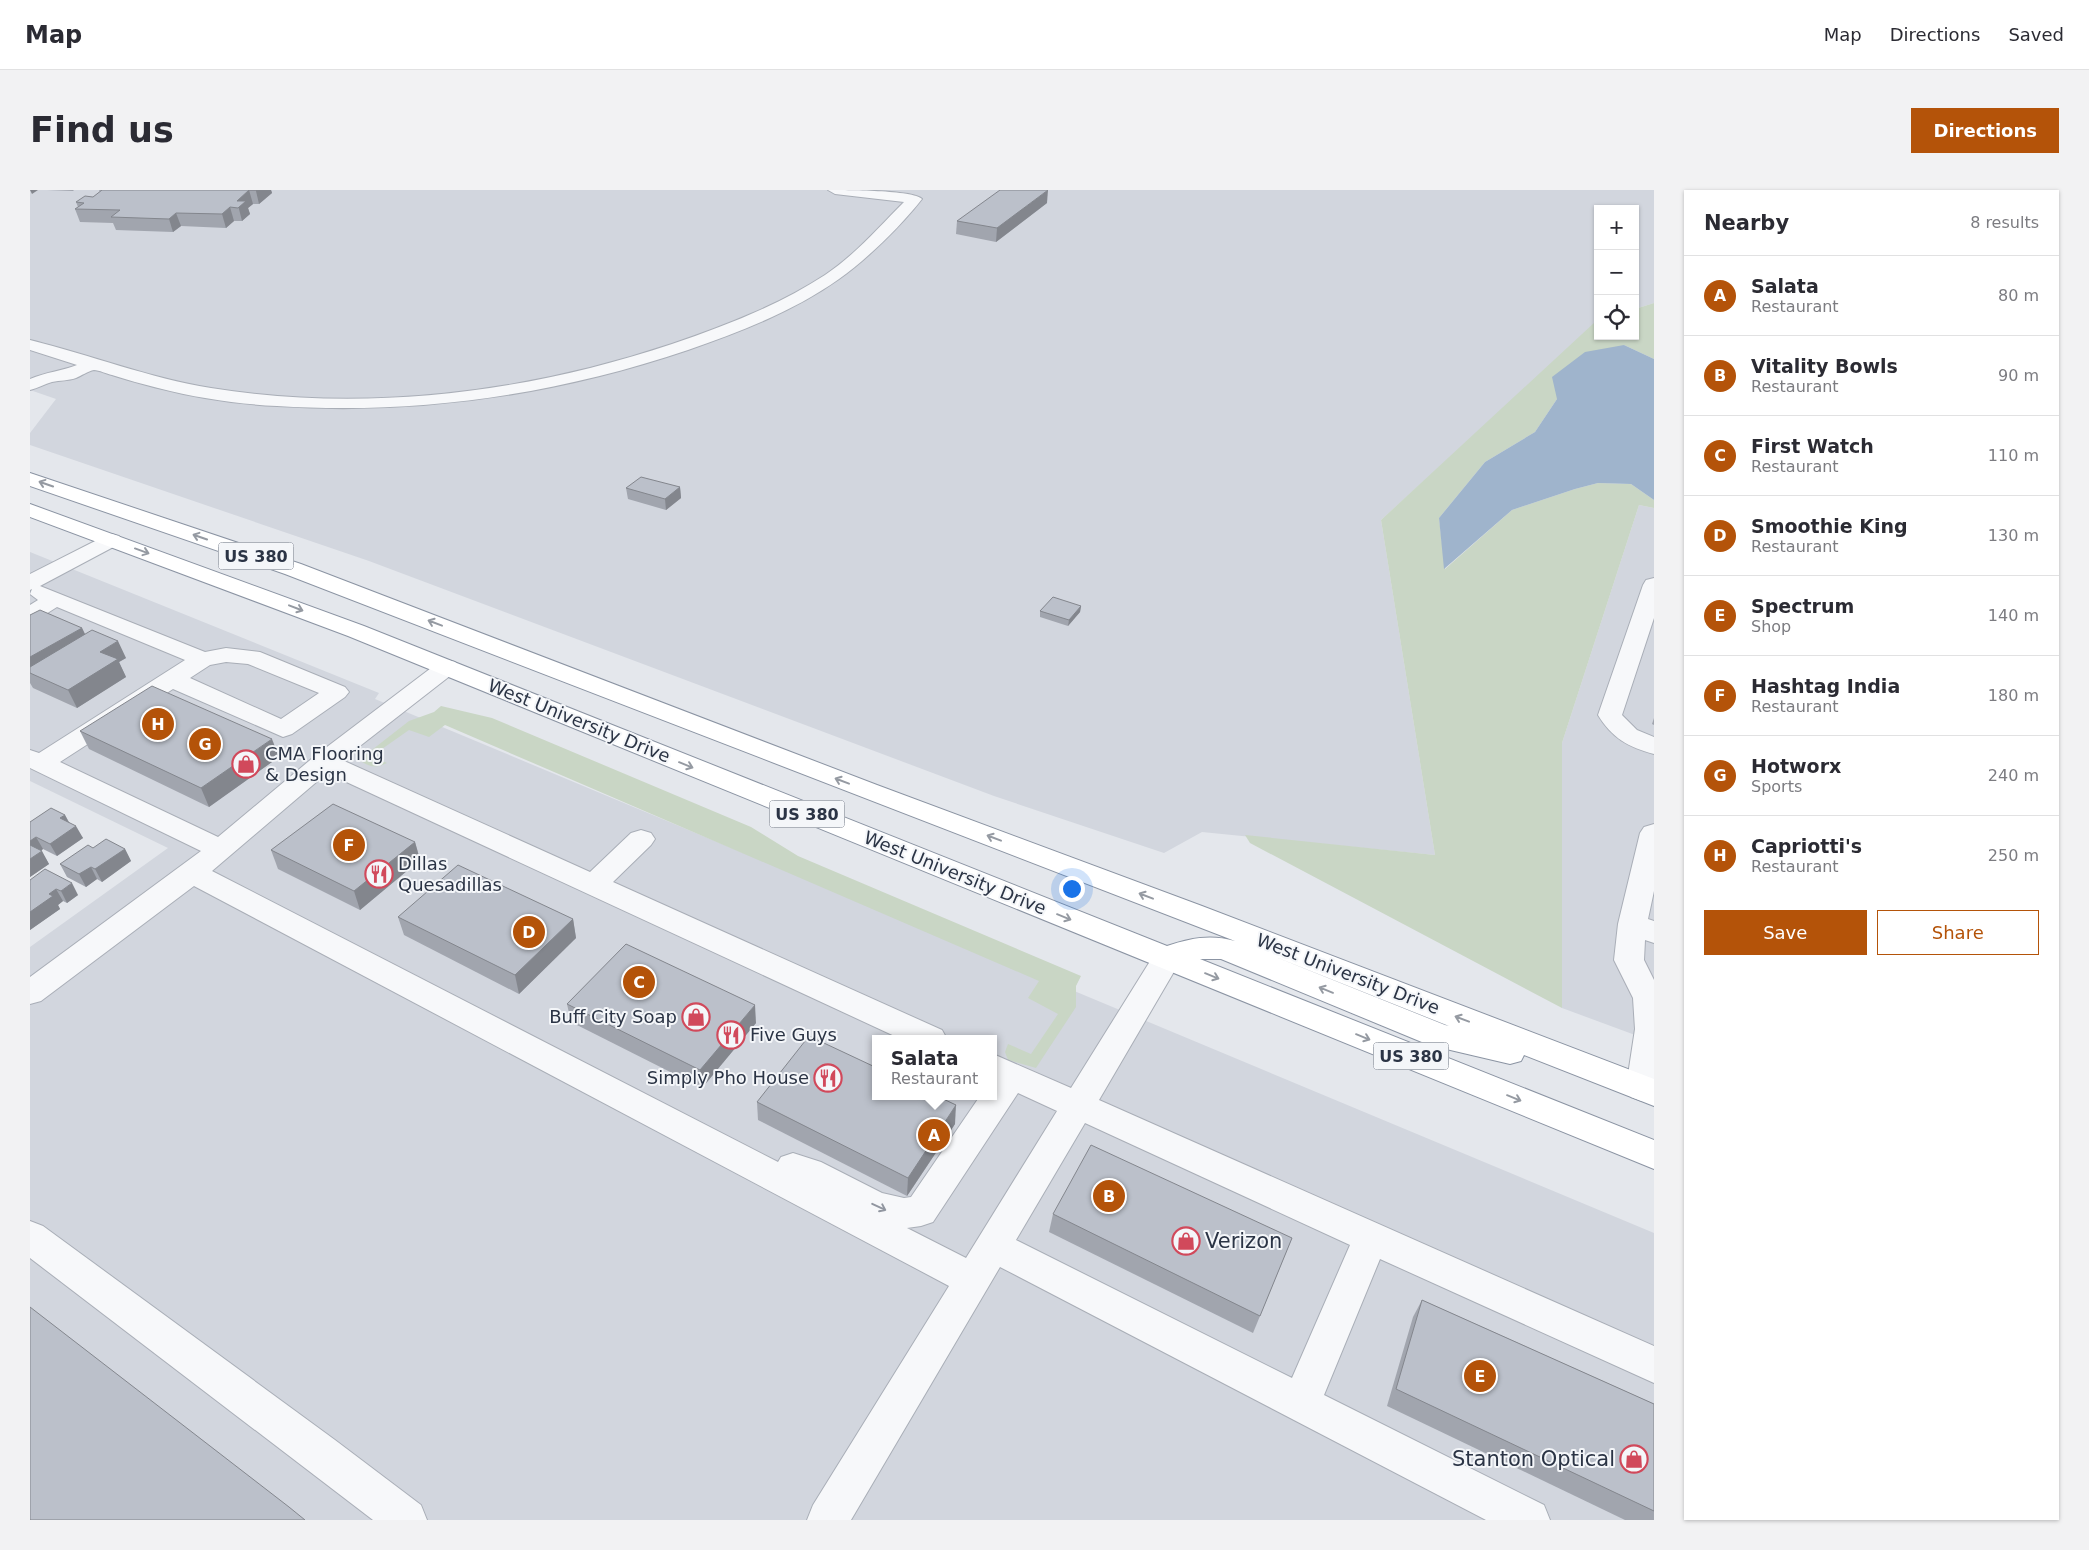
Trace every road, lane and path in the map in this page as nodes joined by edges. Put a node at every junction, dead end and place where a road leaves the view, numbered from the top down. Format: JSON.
{"nodes":[{"id":1,"x":835,"y":190,"type":"edge"},
{"id":2,"x":30,"y":345,"type":"edge"},
{"id":3,"x":93,"y":364,"type":"junction"},
{"id":4,"x":68,"y":375,"type":"junction"},
{"id":5,"x":30,"y":385,"type":"edge"},
{"id":6,"x":30,"y":398,"type":"edge"},
{"id":7,"x":30,"y":478,"type":"edge"},
{"id":8,"x":30,"y":510,"type":"edge"},
{"id":9,"x":112,"y":540,"type":"junction"},
{"id":10,"x":30,"y":583,"type":"edge"},
{"id":11,"x":1654,"y":585,"type":"edge"},
{"id":12,"x":30,"y":589,"type":"edge"},
{"id":13,"x":55,"y":600,"type":"junction"},
{"id":14,"x":30,"y":614,"type":"edge"},
{"id":15,"x":480,"y":641,"type":"junction"},
{"id":16,"x":203,"y":659,"type":"junction"},
{"id":17,"x":447,"y":667,"type":"junction"},
{"id":18,"x":172,"y":679,"type":"junction"},
{"id":19,"x":1654,"y":746,"type":"edge"},
{"id":20,"x":771,"y":753,"type":"junction"},
{"id":21,"x":35,"y":761,"type":"edge"},
{"id":22,"x":324,"y":762,"type":"junction"},
{"id":23,"x":1654,"y":833,"type":"edge"},
{"id":24,"x":641,"y":839,"type":"dead end"},
{"id":25,"x":220,"y":849,"type":"junction"},
{"id":26,"x":192,"y":873,"type":"junction"},
{"id":27,"x":594,"y":885,"type":"junction"},
{"id":28,"x":1192,"y":913,"type":"junction"},
{"id":29,"x":1643,"y":928,"type":"edge"},
{"id":30,"x":1167,"y":958,"type":"junction"},
{"id":31,"x":30,"y":993,"type":"edge"},
{"id":32,"x":922,"y":1035,"type":"edge"},
{"id":33,"x":1002,"y":1071,"type":"edge"},
{"id":34,"x":1607,"y":1075,"type":"junction"},
{"id":35,"x":1648,"y":1091,"type":"edge"},
{"id":36,"x":985,"y":1100,"type":"edge"},
{"id":37,"x":1079,"y":1106,"type":"junction"},
{"id":38,"x":1654,"y":1155,"type":"edge"},
{"id":39,"x":752,"y":1165,"type":"junction"},
{"id":40,"x":30,"y":1237,"type":"edge"},
{"id":41,"x":1371,"y":1238,"type":"junction"},
{"id":42,"x":994,"y":1246,"type":"junction"},
{"id":43,"x":973,"y":1280,"type":"junction"},
{"id":44,"x":1654,"y":1365,"type":"edge"},
{"id":45,"x":1301,"y":1403,"type":"junction"},
{"id":46,"x":406,"y":1520,"type":"edge"},
{"id":47,"x":828,"y":1520,"type":"edge"},
{"id":48,"x":1529,"y":1520,"type":"edge"}],
"edges":[{"from":1,"to":3,"type":"lane"},
{"from":2,"to":3,"type":"lane"},
{"from":3,"to":4,"type":"lane"},
{"from":4,"to":5,"type":"lane"},
{"from":4,"to":6,"type":"lane"},
{"from":15,"to":7,"type":"highway","name":"West University Drive","number":"US 380","one_way":true},
{"from":8,"to":9,"type":"highway","name":"West University Drive","number":"US 380"},
{"from":9,"to":10,"type":"lane"},
{"from":9,"to":17,"type":"highway","name":"West University Drive","number":"US 380","one_way":true},
{"from":11,"to":19,"type":"lane"},
{"from":12,"to":13,"type":"lane"},
{"from":13,"to":14,"type":"lane"},
{"from":13,"to":16,"type":"lane"},
{"from":15,"to":17,"type":"highway"},
{"from":15,"to":20,"type":"highway","name":"West University Drive","number":"US 380"},
{"from":16,"to":18,"type":"lane"},
{"from":16,"to":18,"type":"lane"},
{"from":17,"to":20,"type":"highway"},
{"from":17,"to":22,"type":"lane"},
{"from":17,"to":30,"type":"highway","name":"West University Drive","number":"US 380","one_way":true},
{"from":18,"to":21,"type":"lane"},
{"from":28,"to":20,"type":"highway","name":"West University Drive","number":"US 380","one_way":true},
{"from":21,"to":25,"type":"lane"},
{"from":22,"to":25,"type":"lane"},
{"from":22,"to":27,"type":"lane"},
{"from":23,"to":29,"type":"lane"},
{"from":24,"to":27,"type":"lane"},
{"from":25,"to":26,"type":"lane"},
{"from":26,"to":31,"type":"lane"},
{"from":26,"to":39,"type":"lane"},
{"from":27,"to":32,"type":"lane"},
{"from":28,"to":30,"type":"highway"},
{"from":34,"to":28,"type":"highway","name":"West University Drive","number":"US 380","one_way":true},
{"from":29,"to":35,"type":"lane"},
{"from":34,"to":30,"type":"highway","one_way":true},
{"from":30,"to":37,"type":"lane"},
{"from":30,"to":38,"type":"highway","name":"West University Drive","number":"US 380","one_way":true},
{"from":33,"to":37,"type":"lane"},
{"from":34,"to":35,"type":"highway","name":"West University Drive","number":"US 380"},
{"from":39,"to":36,"type":"lane","one_way":true},
{"from":37,"to":41,"type":"lane"},
{"from":37,"to":42,"type":"lane"},
{"from":39,"to":43,"type":"lane"},
{"from":40,"to":46,"type":"lane"},
{"from":41,"to":44,"type":"lane"},
{"from":41,"to":45,"type":"lane"},
{"from":42,"to":43,"type":"lane"},
{"from":42,"to":45,"type":"lane"},
{"from":43,"to":47,"type":"lane"},
{"from":45,"to":48,"type":"lane"}]}
